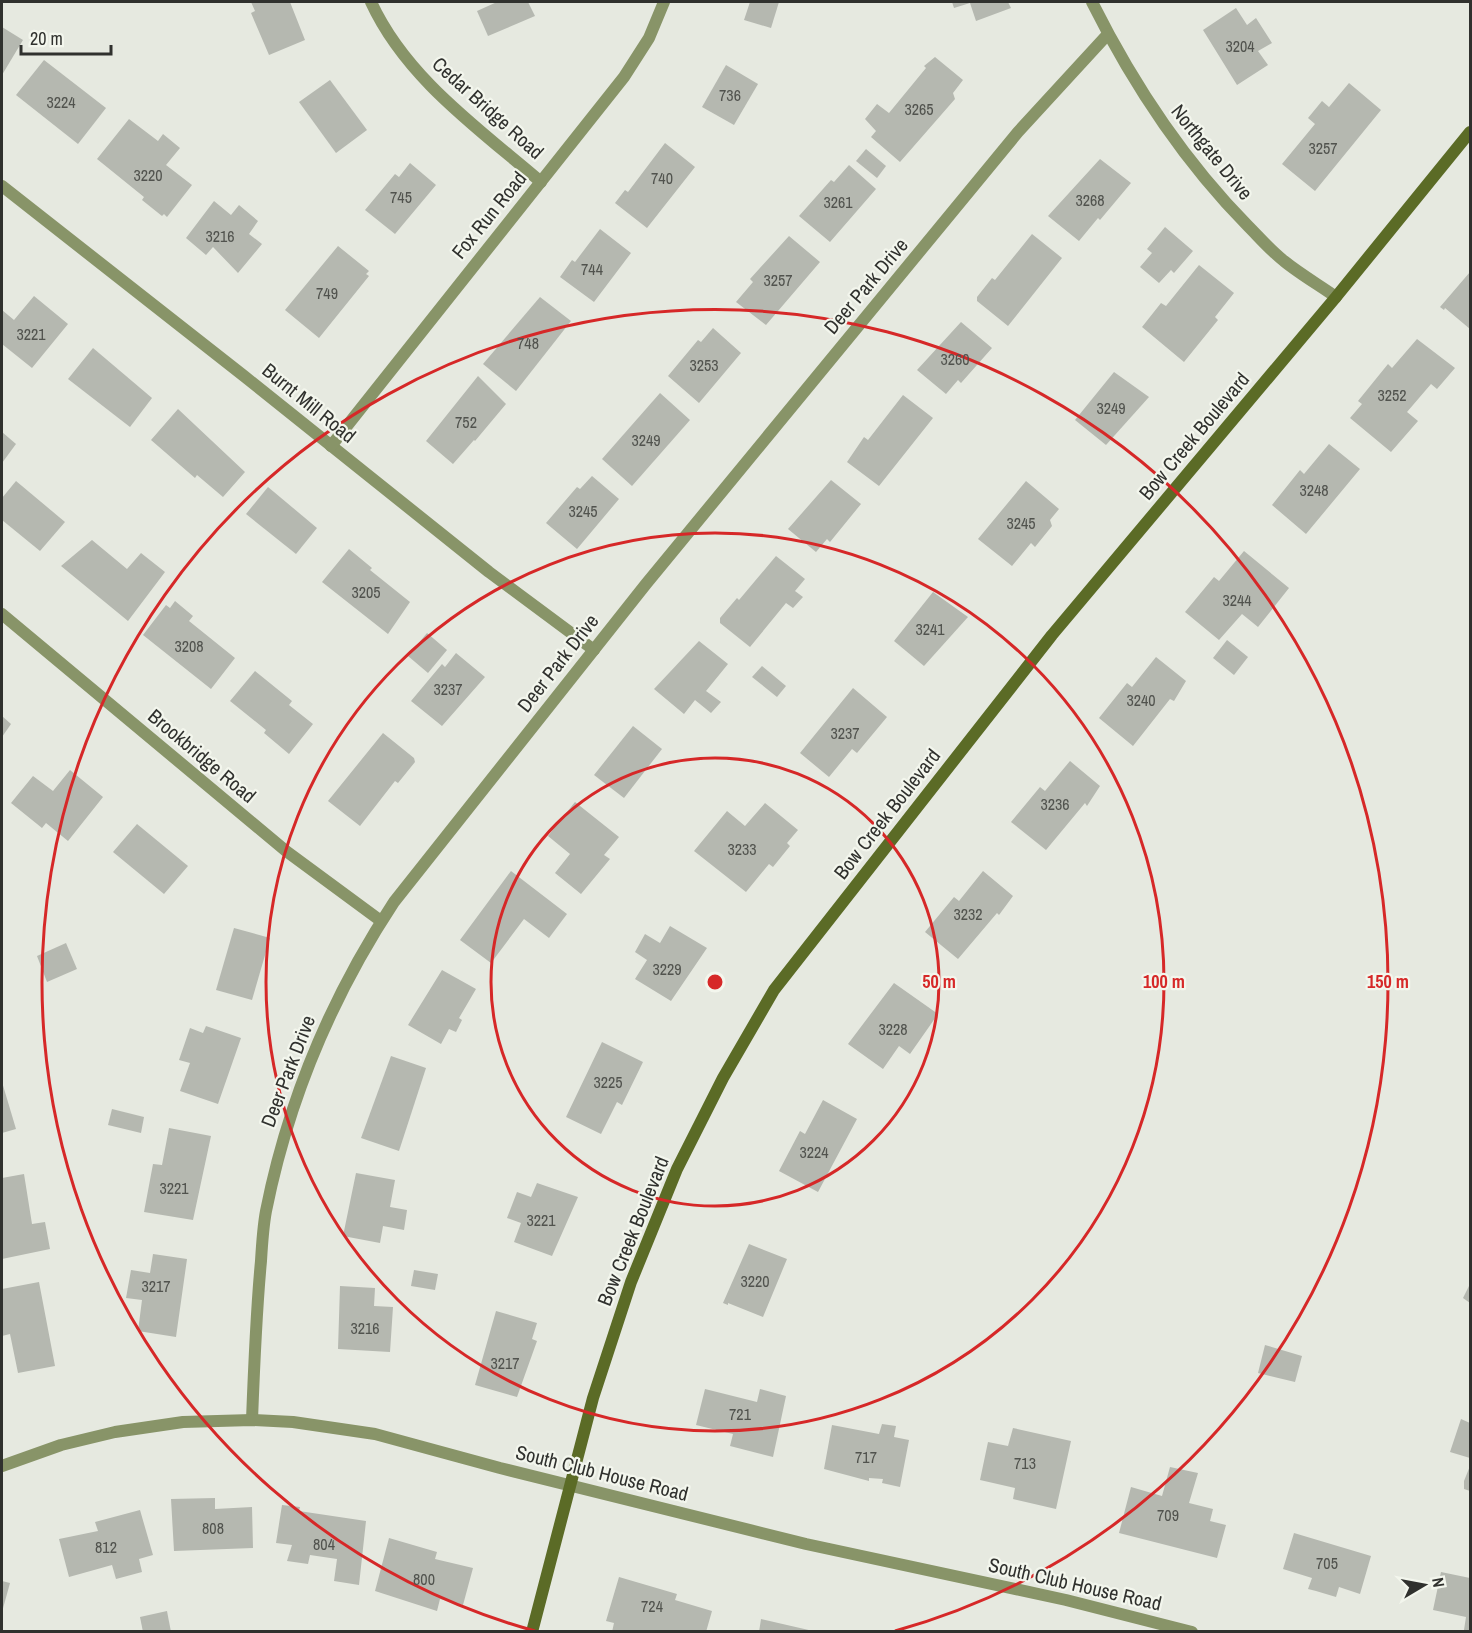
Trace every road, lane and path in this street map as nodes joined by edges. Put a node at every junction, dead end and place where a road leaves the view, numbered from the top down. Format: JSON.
{"nodes":[{"id":1,"x":371,"y":2,"type":"edge"},
{"id":2,"x":664,"y":2,"type":"edge"},
{"id":3,"x":1092,"y":2,"type":"edge"},
{"id":4,"x":1108,"y":34,"type":"junction"},
{"id":5,"x":1470,"y":132,"type":"edge"},
{"id":6,"x":541,"y":182,"type":"junction"},
{"id":7,"x":2,"y":186,"type":"edge"},
{"id":8,"x":1336,"y":297,"type":"junction"},
{"id":9,"x":331,"y":446,"type":"junction"},
{"id":10,"x":2,"y":614,"type":"edge"},
{"id":11,"x":594,"y":650,"type":"junction"},
{"id":12,"x":381,"y":921,"type":"junction"},
{"id":13,"x":252,"y":1420,"type":"junction"},
{"id":14,"x":2,"y":1466,"type":"edge"},
{"id":15,"x":570,"y":1485,"type":"junction"},
{"id":16,"x":532,"y":1632,"type":"edge"},
{"id":17,"x":1192,"y":1632,"type":"edge"}],
"edges":[{"from":1,"to":6,"type":"street","name":"Cedar Bridge Road"},
{"from":2,"to":6,"type":"street","name":"Fox Run Road"},
{"from":3,"to":4,"type":"street","name":"Northgate Drive"},
{"from":4,"to":8,"type":"street","name":"Northgate Drive"},
{"from":4,"to":11,"type":"street","name":"Deer Park Drive"},
{"from":5,"to":8,"type":"street","name":"Bow Creek Boulevard"},
{"from":6,"to":9,"type":"street","name":"Fox Run Road"},
{"from":7,"to":9,"type":"street","name":"Burnt Mill Road"},
{"from":8,"to":15,"type":"street","name":"Bow Creek Boulevard"},
{"from":9,"to":11,"type":"street","name":"Burnt Mill Road"},
{"from":10,"to":12,"type":"street","name":"Brookbridge Road"},
{"from":11,"to":12,"type":"street","name":"Deer Park Drive"},
{"from":12,"to":13,"type":"street","name":"Deer Park Drive"},
{"from":13,"to":14,"type":"street","name":"South Club House Road"},
{"from":13,"to":15,"type":"street","name":"South Club House Road"},
{"from":15,"to":16,"type":"street","name":"Bow Creek Boulevard"},
{"from":15,"to":17,"type":"street","name":"South Club House Road"}]}
